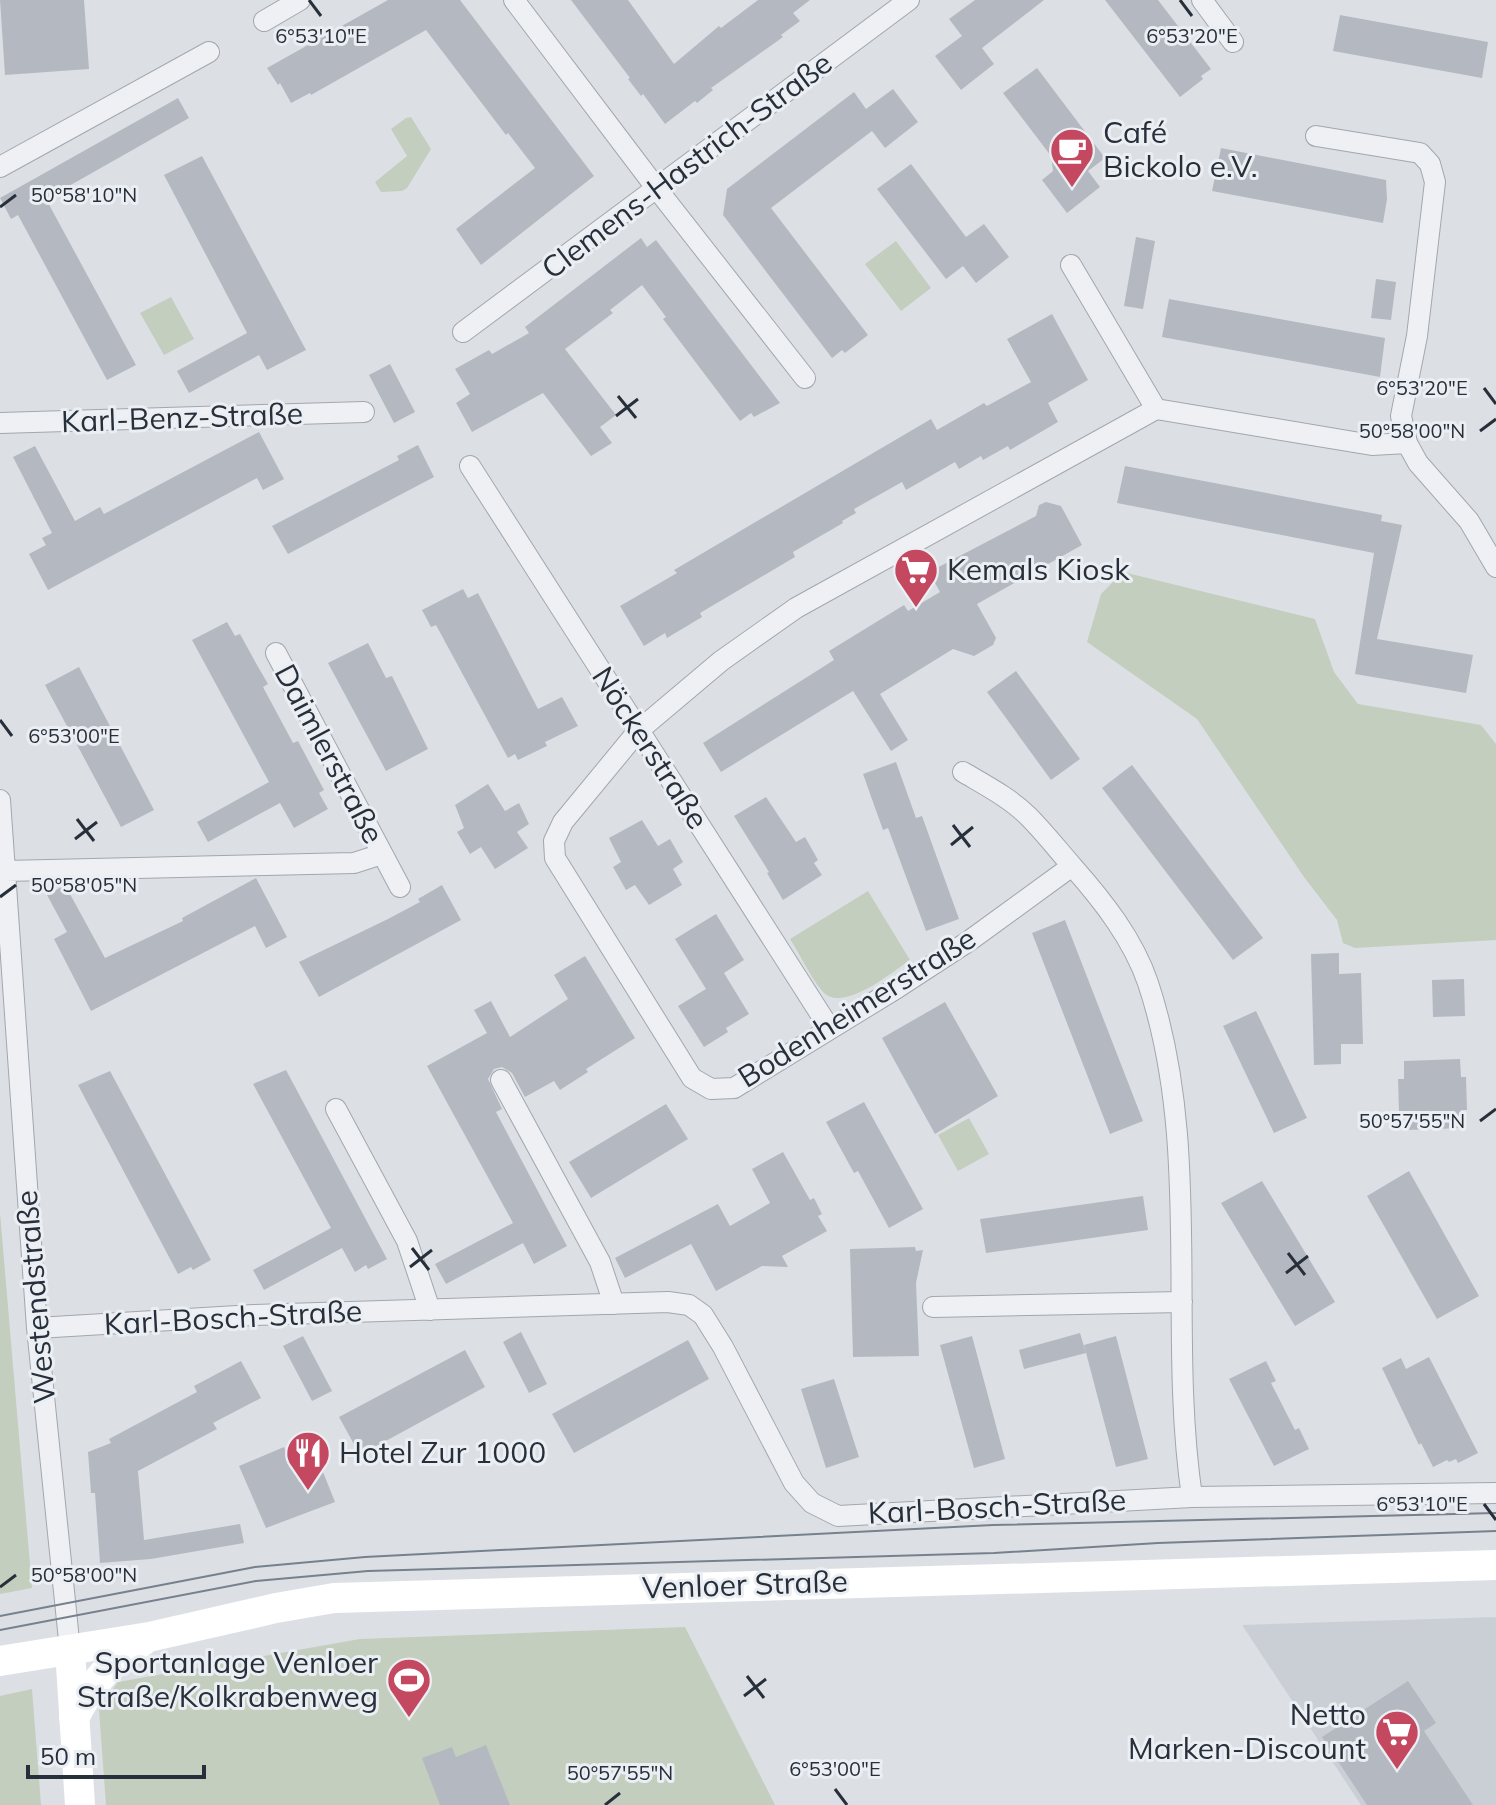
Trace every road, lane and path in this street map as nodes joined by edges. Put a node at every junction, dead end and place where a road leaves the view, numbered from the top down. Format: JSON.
{"nodes":[{"id":1,"x":300,"y":0,"type":"edge"},
{"id":2,"x":514,"y":0,"type":"edge"},
{"id":3,"x":909,"y":0,"type":"edge"},
{"id":4,"x":1202,"y":0,"type":"edge"},
{"id":5,"x":264,"y":21,"type":"dead end"},
{"id":6,"x":1233,"y":42,"type":"dead end"},
{"id":7,"x":209,"y":52,"type":"dead end"},
{"id":8,"x":1316,"y":136,"type":"dead end"},
{"id":9,"x":0,"y":167,"type":"edge"},
{"id":10,"x":657,"y":189,"type":"junction"},
{"id":11,"x":1071,"y":265,"type":"dead end"},
{"id":12,"x":463,"y":332,"type":"dead end"},
{"id":13,"x":805,"y":378,"type":"dead end"},
{"id":14,"x":1156,"y":409,"type":"junction"},
{"id":15,"x":364,"y":412,"type":"dead end"},
{"id":16,"x":0,"y":423,"type":"edge"},
{"id":17,"x":1407,"y":443,"type":"junction"},
{"id":18,"x":470,"y":466,"type":"dead end"},
{"id":19,"x":1496,"y":567,"type":"edge"},
{"id":20,"x":276,"y":653,"type":"dead end"},
{"id":21,"x":638,"y":731,"type":"junction"},
{"id":22,"x":963,"y":772,"type":"dead end"},
{"id":23,"x":0,"y":800,"type":"edge"},
{"id":24,"x":382,"y":854,"type":"junction"},
{"id":25,"x":1072,"y":866,"type":"junction"},
{"id":26,"x":5,"y":871,"type":"junction"},
{"id":27,"x":400,"y":887,"type":"dead end"},
{"id":28,"x":830,"y":1029,"type":"junction"},
{"id":29,"x":501,"y":1080,"type":"dead end"},
{"id":30,"x":336,"y":1109,"type":"dead end"},
{"id":31,"x":1182,"y":1302,"type":"junction"},
{"id":32,"x":614,"y":1304,"type":"junction"},
{"id":33,"x":933,"y":1307,"type":"dead end"},
{"id":34,"x":430,"y":1310,"type":"junction"},
{"id":35,"x":37,"y":1328,"type":"junction"},
{"id":36,"x":1496,"y":1493,"type":"edge"},
{"id":37,"x":1192,"y":1497,"type":"junction"},
{"id":38,"x":1496,"y":1565,"type":"edge"},
{"id":39,"x":149,"y":1637,"type":"junction"},
{"id":40,"x":70,"y":1650,"type":"junction"},
{"id":41,"x":0,"y":1661,"type":"edge"},
{"id":42,"x":74,"y":1718,"type":"junction"},
{"id":43,"x":80,"y":1805,"type":"edge"}],
"edges":[{"from":1,"to":5,"type":"street"},
{"from":2,"to":10,"type":"street"},
{"from":3,"to":10,"type":"street","name":"Clemens-Hastrich-Straße"},
{"from":4,"to":6,"type":"street"},
{"from":7,"to":9,"type":"street"},
{"from":8,"to":17,"type":"street"},
{"from":10,"to":12,"type":"street","name":"Clemens-Hastrich-Straße"},
{"from":10,"to":13,"type":"street"},
{"from":11,"to":14,"type":"street"},
{"from":14,"to":17,"type":"street"},
{"from":14,"to":21,"type":"street","name":"Bodenheimerstraße"},
{"from":15,"to":16,"type":"street","name":"Karl-Benz-Straße"},
{"from":17,"to":19,"type":"street"},
{"from":18,"to":21,"type":"street","name":"Nöckerstraße"},
{"from":20,"to":24,"type":"street","name":"Daimlerstraße"},
{"from":21,"to":28,"type":"street","name":"Nöckerstraße"},
{"from":21,"to":28,"type":"street","name":"Bodenheimerstraße"},
{"from":22,"to":25,"type":"street"},
{"from":23,"to":26,"type":"street","name":"Westendstraße"},
{"from":24,"to":26,"type":"street","name":"Daimlerstraße"},
{"from":24,"to":27,"type":"street","name":"Daimlerstraße"},
{"from":25,"to":28,"type":"street","name":"Bodenheimerstraße"},
{"from":25,"to":31,"type":"street"},
{"from":26,"to":35,"type":"street","name":"Westendstraße"},
{"from":29,"to":32,"type":"street"},
{"from":30,"to":34,"type":"street"},
{"from":31,"to":33,"type":"street"},
{"from":31,"to":37,"type":"street"},
{"from":32,"to":34,"type":"street","name":"Karl-Bosch-Straße"},
{"from":32,"to":37,"type":"street","name":"Karl-Bosch-Straße"},
{"from":34,"to":35,"type":"street","name":"Karl-Bosch-Straße"},
{"from":35,"to":40,"type":"street","name":"Westendstraße"},
{"from":36,"to":37,"type":"street","name":"Karl-Bosch-Straße"},
{"from":38,"to":39,"type":"main road","name":"Venloer Straße"},
{"from":39,"to":40,"type":"main road","name":"Venloer Straße"},
{"from":39,"to":42,"type":"main road"},
{"from":40,"to":41,"type":"main road","name":"Venloer Straße"},
{"from":40,"to":42,"type":"main road"},
{"from":42,"to":43,"type":"main road"}]}
